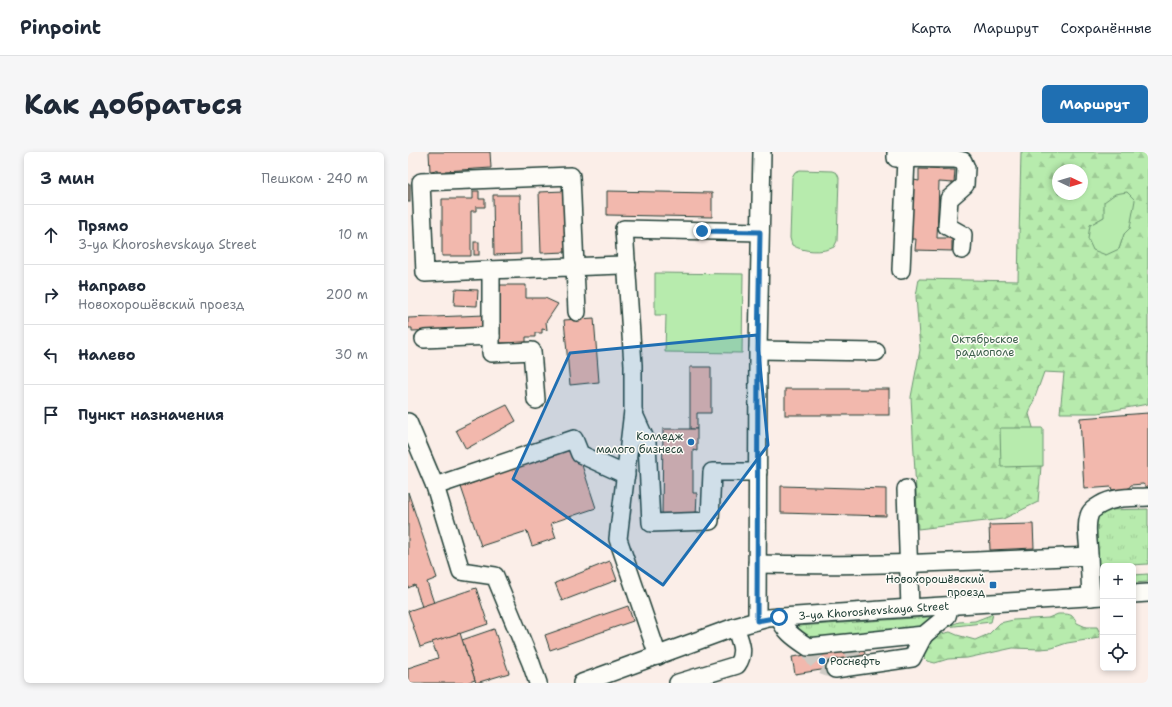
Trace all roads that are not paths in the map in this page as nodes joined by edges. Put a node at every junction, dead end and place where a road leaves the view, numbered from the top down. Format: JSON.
{"nodes":[{"id":1,"x":762,"y":152,"type":"edge"},
{"id":2,"x":901,"y":155,"type":"edge"},
{"id":3,"x":760,"y":232,"type":"junction"},
{"id":4,"x":962,"y":250,"type":"dead end"},
{"id":5,"x":626,"y":265,"type":"junction"},
{"id":6,"x":575,"y":267,"type":"junction"},
{"id":7,"x":491,"y":270,"type":"junction"},
{"id":8,"x":901,"y":270,"type":"dead end"},
{"id":9,"x":576,"y":312,"type":"dead end"},
{"id":10,"x":491,"y":336,"type":"junction"},
{"id":11,"x":424,"y":339,"type":"dead end"},
{"id":12,"x":758,"y":350,"type":"junction"},
{"id":13,"x":876,"y":352,"type":"dead end"},
{"id":14,"x":536,"y":400,"type":"dead end"},
{"id":15,"x":633,"y":411,"type":"junction"},
{"id":16,"x":408,"y":422,"type":"edge"},
{"id":17,"x":758,"y":472,"type":"junction"},
{"id":18,"x":626,"y":475,"type":"junction"},
{"id":19,"x":435,"y":486,"type":"junction"},
{"id":20,"x":906,"y":489,"type":"dead end"},
{"id":21,"x":1148,"y":497,"type":"edge"},
{"id":22,"x":1089,"y":556,"type":"junction"},
{"id":23,"x":757,"y":564,"type":"junction"},
{"id":24,"x":909,"y":564,"type":"junction"},
{"id":25,"x":1148,"y":593,"type":"edge"},
{"id":26,"x":1136,"y":594,"type":"edge"},
{"id":27,"x":1097,"y":596,"type":"edge"},
{"id":28,"x":950,"y":606,"type":"junction"},
{"id":29,"x":910,"y":608,"type":"junction"},
{"id":30,"x":779,"y":617,"type":"junction"},
{"id":31,"x":757,"y":621,"type":"junction"},
{"id":32,"x":736,"y":627,"type":"junction"},
{"id":33,"x":924,"y":635,"type":"junction"},
{"id":34,"x":658,"y":656,"type":"junction"},
{"id":35,"x":834,"y":669,"type":"tunnel mouth"},
{"id":36,"x":625,"y":676,"type":"edge"},
{"id":37,"x":538,"y":683,"type":"edge"},
{"id":38,"x":582,"y":683,"type":"edge"},
{"id":39,"x":678,"y":683,"type":"edge"}],
"edges":[{"from":1,"to":3,"type":"street"},
{"from":2,"to":4,"type":"street"},
{"from":2,"to":8,"type":"street"},
{"from":3,"to":5,"type":"street"},
{"from":3,"to":12,"type":"street"},
{"from":5,"to":6,"type":"street"},
{"from":5,"to":15,"type":"street"},
{"from":6,"to":7,"type":"street"},
{"from":6,"to":7,"type":"street"},
{"from":6,"to":9,"type":"street"},
{"from":7,"to":10,"type":"street"},
{"from":10,"to":11,"type":"street"},
{"from":10,"to":14,"type":"street"},
{"from":12,"to":13,"type":"street"},
{"from":12,"to":17,"type":"street"},
{"from":15,"to":17,"type":"street"},
{"from":15,"to":18,"type":"street"},
{"from":16,"to":19,"type":"street"},
{"from":17,"to":23,"type":"street"},
{"from":18,"to":19,"type":"street"},
{"from":18,"to":34,"type":"street"},
{"from":19,"to":37,"type":"street"},
{"from":20,"to":24,"type":"street"},
{"from":21,"to":22,"type":"street"},
{"from":22,"to":24,"type":"street"},
{"from":22,"to":27,"type":"street"},
{"from":23,"to":24,"type":"street"},
{"from":23,"to":31,"type":"street"},
{"from":24,"to":29,"type":"street"},
{"from":25,"to":26,"type":"street"},
{"from":27,"to":28,"type":"street","name":"3-ya Khoroshevskaya Street"},
{"from":28,"to":29,"type":"street","name":"3-ya Khoroshevskaya Street"},
{"from":28,"to":33,"type":"street"},
{"from":29,"to":30,"type":"street","name":"3-ya Khoroshevskaya Street"},
{"from":30,"to":31,"type":"street","name":"3-ya Khoroshevskaya Street"},
{"from":30,"to":33,"type":"street"},
{"from":31,"to":32,"type":"street","name":"3-ya Khoroshevskaya Street"},
{"from":32,"to":34,"type":"street","name":"3-ya Khoroshevskaya Street"},
{"from":32,"to":39,"type":"street"},
{"from":33,"to":35,"type":"street"},
{"from":34,"to":36,"type":"street","name":"3-ya Khoroshevskaya Street"},
{"from":36,"to":38,"type":"street","name":"3-ya Khoroshevskaya Street"}]}
